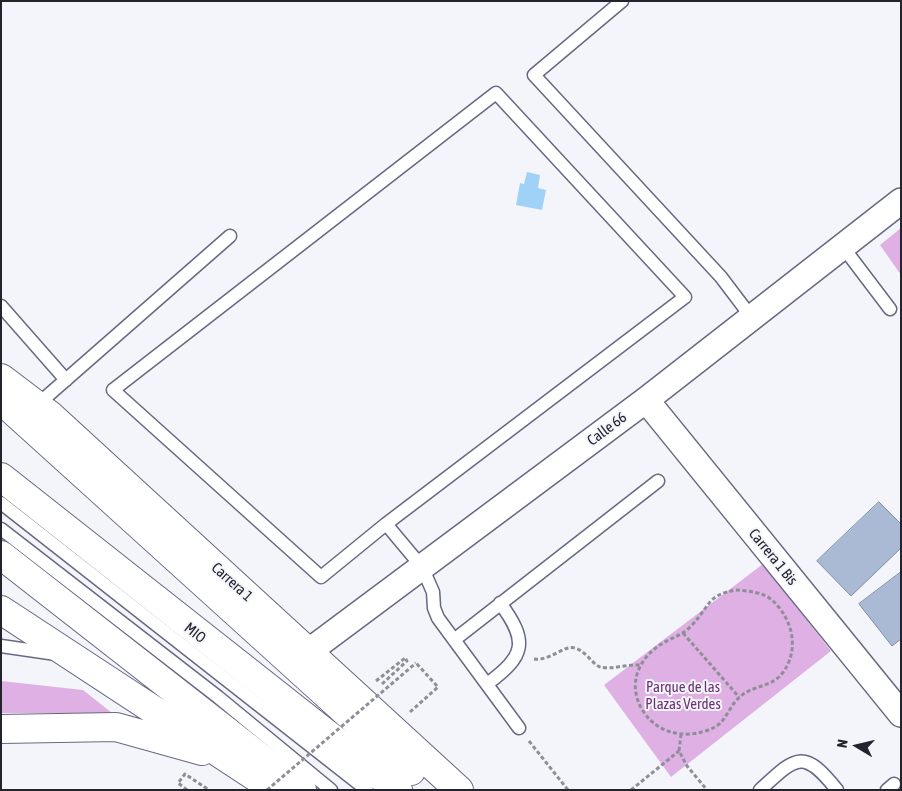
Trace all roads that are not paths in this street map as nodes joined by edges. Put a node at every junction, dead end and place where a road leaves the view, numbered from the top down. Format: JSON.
{"nodes":[{"id":1,"x":622,"y":1,"type":"edge"},
{"id":2,"x":901,"y":201,"type":"edge"},
{"id":3,"x":230,"y":236,"type":"dead end"},
{"id":4,"x":843,"y":246,"type":"junction"},
{"id":5,"x":1,"y":306,"type":"edge"},
{"id":6,"x":890,"y":309,"type":"dead end"},
{"id":7,"x":752,"y":318,"type":"junction"},
{"id":8,"x":1,"y":378,"type":"edge"},
{"id":9,"x":66,"y":380,"type":"junction"},
{"id":10,"x":1,"y":400,"type":"edge"},
{"id":11,"x":646,"y":400,"type":"junction"},
{"id":12,"x":37,"y":405,"type":"junction"},
{"id":13,"x":1,"y":477,"type":"edge"},
{"id":14,"x":658,"y":481,"type":"dead end"},
{"id":15,"x":1,"y":503,"type":"edge"},
{"id":16,"x":386,"y":524,"type":"junction"},
{"id":17,"x":1,"y":529,"type":"edge"},
{"id":18,"x":1,"y":555,"type":"edge"},
{"id":19,"x":422,"y":567,"type":"junction"},
{"id":20,"x":500,"y":603,"type":"junction"},
{"id":21,"x":1,"y":610,"type":"edge"},
{"id":22,"x":454,"y":640,"type":"junction"},
{"id":23,"x":1,"y":646,"type":"edge"},
{"id":24,"x":308,"y":652,"type":"junction"},
{"id":25,"x":71,"y":656,"type":"junction"},
{"id":26,"x":237,"y":674,"type":"junction"},
{"id":27,"x":487,"y":684,"type":"junction"},
{"id":28,"x":210,"y":706,"type":"junction"},
{"id":29,"x":901,"y":714,"type":"edge"},
{"id":30,"x":519,"y":728,"type":"road end"},
{"id":31,"x":1,"y":729,"type":"edge"},
{"id":32,"x":228,"y":758,"type":"junction"},
{"id":33,"x":275,"y":790,"type":"edge"},
{"id":34,"x":302,"y":790,"type":"edge"},
{"id":35,"x":331,"y":790,"type":"edge"},
{"id":36,"x":367,"y":790,"type":"edge"},
{"id":37,"x":398,"y":790,"type":"edge"},
{"id":38,"x":432,"y":790,"type":"edge"},
{"id":39,"x":458,"y":790,"type":"edge"},
{"id":40,"x":760,"y":790,"type":"edge"},
{"id":41,"x":837,"y":790,"type":"edge"}],
"edges":[{"from":1,"to":7,"type":"lane"},
{"from":2,"to":4,"type":"street","name":"Calle 66"},
{"from":3,"to":9,"type":"lane"},
{"from":4,"to":6,"type":"lane"},
{"from":4,"to":7,"type":"street","name":"Calle 66"},
{"from":5,"to":9,"type":"lane"},
{"from":7,"to":11,"type":"street","name":"Calle 66"},
{"from":8,"to":12,"type":"main road","name":"Carrera 1"},
{"from":9,"to":12,"type":"lane"},
{"from":10,"to":38,"type":"main road"},
{"from":11,"to":19,"type":"street","name":"Calle 66"},
{"from":11,"to":29,"type":"street","name":"Carrera 1 Bis"},
{"from":12,"to":24,"type":"main road","name":"Carrera 1"},
{"from":13,"to":26,"type":"main road"},
{"from":14,"to":20,"type":"lane"},
{"from":15,"to":26,"type":"lane","name":"MIO"},
{"from":16,"to":16,"type":"lane"},
{"from":16,"to":19,"type":"lane"},
{"from":17,"to":28,"type":"lane"},
{"from":18,"to":28,"type":"main road"},
{"from":19,"to":22,"type":"lane"},
{"from":19,"to":24,"type":"street","name":"Calle 66"},
{"from":20,"to":22,"type":"lane"},
{"from":20,"to":27,"type":"lane"},
{"from":21,"to":25,"type":"main road"},
{"from":22,"to":27,"type":"lane"},
{"from":23,"to":25,"type":"lane"},
{"from":24,"to":39,"type":"main road","name":"Carrera 1"},
{"from":25,"to":32,"type":"main road"},
{"from":26,"to":36,"type":"lane","name":"MIO"},
{"from":26,"to":37,"type":"main road"},
{"from":27,"to":30,"type":"lane"},
{"from":28,"to":34,"type":"main road"},
{"from":28,"to":35,"type":"lane"},
{"from":31,"to":32,"type":"main road"},
{"from":32,"to":33,"type":"main road"},
{"from":40,"to":41,"type":"lane"}]}
